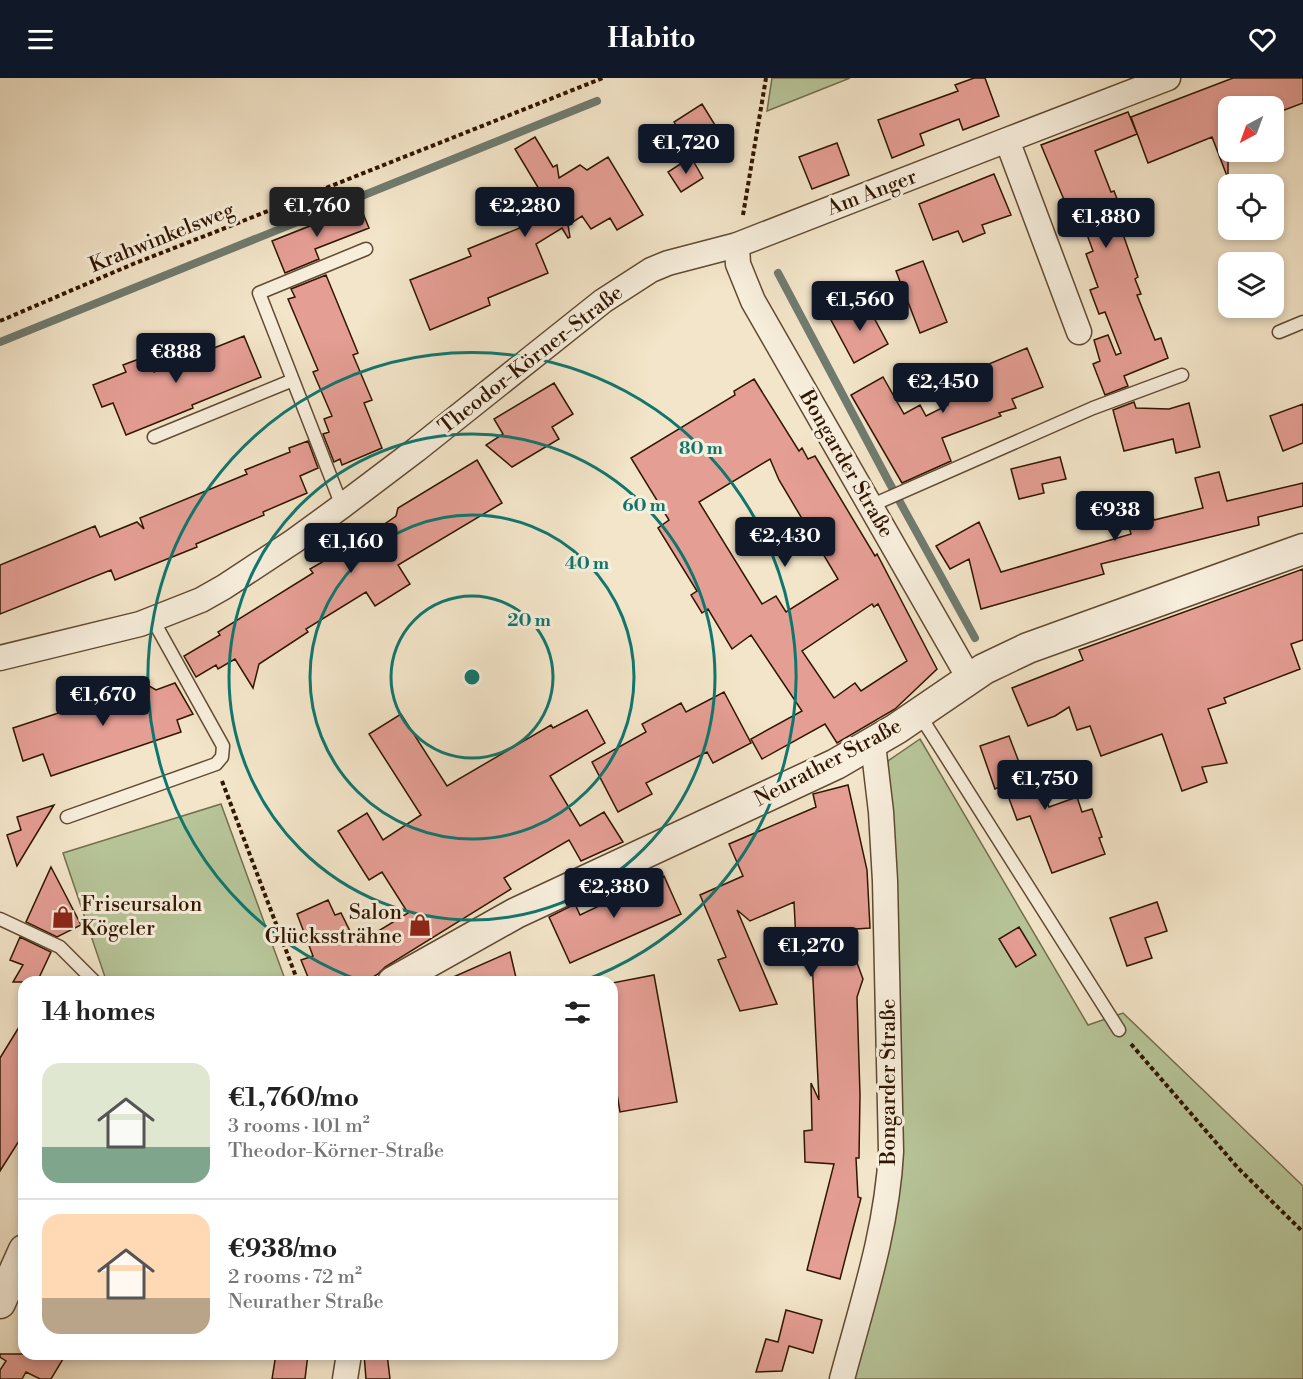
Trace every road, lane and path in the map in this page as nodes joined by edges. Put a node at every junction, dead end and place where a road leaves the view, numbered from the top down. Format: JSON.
{"nodes":[{"id":1,"x":603,"y":78,"type":"edge"},
{"id":2,"x":766,"y":78,"type":"edge"},
{"id":3,"x":1168,"y":78,"type":"edge"},
{"id":4,"x":1007,"y":140,"type":"junction"},
{"id":5,"x":737,"y":245,"type":"junction"},
{"id":6,"x":366,"y":249,"type":"dead end"},
{"id":7,"x":0,"y":321,"type":"edge"},
{"id":8,"x":1303,"y":322,"type":"edge"},
{"id":9,"x":1079,"y":332,"type":"dead end"},
{"id":10,"x":1279,"y":332,"type":"dead end"},
{"id":11,"x":1182,"y":375,"type":"dead end"},
{"id":12,"x":293,"y":381,"type":"junction"},
{"id":13,"x":154,"y":437,"type":"dead end"},
{"id":14,"x":877,"y":502,"type":"junction"},
{"id":15,"x":342,"y":506,"type":"junction"},
{"id":16,"x":1303,"y":549,"type":"edge"},
{"id":17,"x":153,"y":620,"type":"junction"},
{"id":18,"x":0,"y":658,"type":"edge"},
{"id":19,"x":969,"y":678,"type":"junction"},
{"id":20,"x":919,"y":714,"type":"junction"},
{"id":21,"x":873,"y":744,"type":"junction"},
{"id":22,"x":216,"y":764,"type":"junction"},
{"id":23,"x":67,"y":817,"type":"dead end"},
{"id":24,"x":0,"y":919,"type":"edge"},
{"id":25,"x":89,"y":976,"type":"edge"},
{"id":26,"x":296,"y":976,"type":"edge"},
{"id":27,"x":404,"y":976,"type":"edge"},
{"id":28,"x":1119,"y":1030,"type":"joint"},
{"id":29,"x":1303,"y":1232,"type":"edge"},
{"id":30,"x":15,"y":1254,"type":"edge"},
{"id":31,"x":0,"y":1303,"type":"edge"},
{"id":32,"x":348,"y":1360,"type":"edge"},
{"id":33,"x":345,"y":1379,"type":"edge"},
{"id":34,"x":842,"y":1379,"type":"edge"}],
"edges":[{"from":1,"to":7,"type":"path","name":"Krahwinkelsweg"},
{"from":2,"to":5,"type":"path"},
{"from":3,"to":4,"type":"street","name":"Am Anger"},
{"from":4,"to":5,"type":"street","name":"Am Anger"},
{"from":4,"to":9,"type":"street"},
{"from":5,"to":14,"type":"street","name":"Bongarder Straße"},
{"from":5,"to":15,"type":"street","name":"Theodor-Körner-Straße"},
{"from":6,"to":12,"type":"lane"},
{"from":8,"to":10,"type":"lane"},
{"from":11,"to":14,"type":"lane"},
{"from":12,"to":13,"type":"lane"},
{"from":12,"to":15,"type":"lane"},
{"from":14,"to":19,"type":"street","name":"Bongarder Straße"},
{"from":15,"to":17,"type":"street","name":"Theodor-Körner-Straße"},
{"from":16,"to":19,"type":"street","name":"Neurather Straße"},
{"from":17,"to":18,"type":"street","name":"Theodor-Körner-Straße"},
{"from":17,"to":22,"type":"lane"},
{"from":19,"to":20,"type":"street","name":"Neurather Straße"},
{"from":20,"to":21,"type":"street","name":"Neurather Straße"},
{"from":20,"to":28,"type":"lane"},
{"from":21,"to":27,"type":"street","name":"Neurather Straße"},
{"from":21,"to":34,"type":"street","name":"Bongarder Straße"},
{"from":22,"to":23,"type":"lane"},
{"from":22,"to":26,"type":"path"},
{"from":24,"to":25,"type":"lane"},
{"from":28,"to":29,"type":"path"},
{"from":30,"to":31,"type":"street"},
{"from":32,"to":33,"type":"street"}]}
